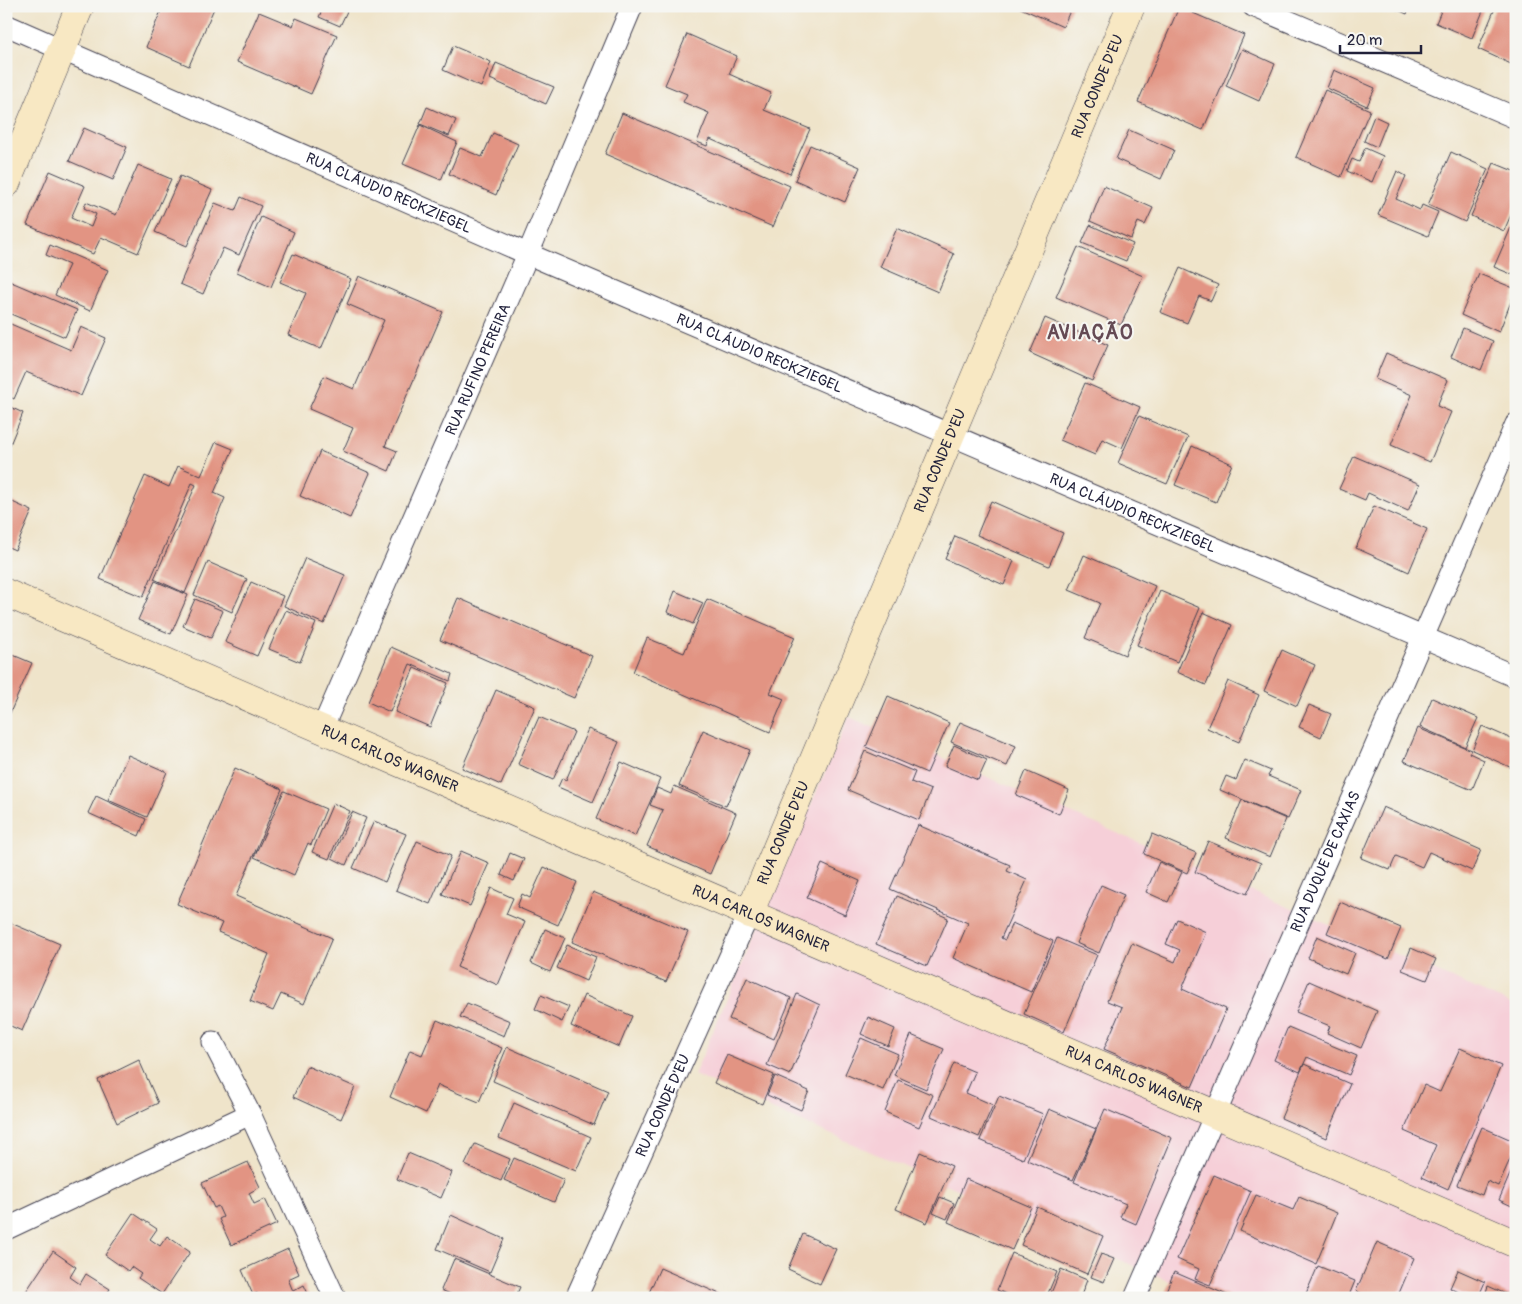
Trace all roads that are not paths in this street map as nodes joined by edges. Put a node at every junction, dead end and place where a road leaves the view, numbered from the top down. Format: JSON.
{"nodes":[{"id":1,"x":80,"y":6,"type":"edge"},
{"id":2,"x":632,"y":6,"type":"edge"},
{"id":3,"x":1131,"y":6,"type":"edge"},
{"id":4,"x":1253,"y":6,"type":"edge"},
{"id":5,"x":6,"y":25,"type":"edge"},
{"id":6,"x":62,"y":49,"type":"junction"},
{"id":7,"x":1516,"y":118,"type":"edge"},
{"id":8,"x":6,"y":184,"type":"edge"},
{"id":9,"x":528,"y":254,"type":"junction"},
{"id":10,"x":1516,"y":424,"type":"edge"},
{"id":11,"x":951,"y":435,"type":"junction"},
{"id":12,"x":6,"y":593,"type":"edge"},
{"id":13,"x":1424,"y":638,"type":"junction"},
{"id":14,"x":1516,"y":677,"type":"edge"},
{"id":15,"x":322,"y":729,"type":"junction"},
{"id":16,"x":749,"y":914,"type":"junction"},
{"id":17,"x":213,"y":1042,"type":"dead end"},
{"id":18,"x":250,"y":1114,"type":"junction"},
{"id":19,"x":1215,"y":1114,"type":"junction"},
{"id":20,"x":6,"y":1229,"type":"edge"},
{"id":21,"x":1516,"y":1244,"type":"edge"},
{"id":22,"x":335,"y":1298,"type":"edge"},
{"id":23,"x":576,"y":1298,"type":"edge"},
{"id":24,"x":1135,"y":1298,"type":"edge"}],
"edges":[{"from":1,"to":6,"type":"main road"},
{"from":2,"to":9,"type":"street","name":"RUA RUFINO PEREIRA"},
{"from":3,"to":11,"type":"main road","name":"RUA CONDE D'EU"},
{"from":4,"to":7,"type":"street"},
{"from":5,"to":6,"type":"street","name":"RUA CLÁUDIO RECKZIEGEL"},
{"from":6,"to":8,"type":"main road"},
{"from":6,"to":9,"type":"street","name":"RUA CLÁUDIO RECKZIEGEL"},
{"from":9,"to":11,"type":"street","name":"RUA CLÁUDIO RECKZIEGEL"},
{"from":9,"to":15,"type":"street","name":"RUA RUFINO PEREIRA"},
{"from":10,"to":13,"type":"street","name":"RUA DUQUE DE CAXIAS"},
{"from":11,"to":13,"type":"street","name":"RUA CLÁUDIO RECKZIEGEL"},
{"from":11,"to":16,"type":"main road","name":"RUA CONDE D'EU"},
{"from":12,"to":15,"type":"main road","name":"RUA CARLOS WAGNER"},
{"from":13,"to":14,"type":"street","name":"RUA CLÁUDIO RECKZIEGEL"},
{"from":13,"to":19,"type":"street","name":"RUA DUQUE DE CAXIAS"},
{"from":15,"to":16,"type":"main road","name":"RUA CARLOS WAGNER"},
{"from":16,"to":19,"type":"main road","name":"RUA CARLOS WAGNER"},
{"from":16,"to":23,"type":"street","name":"RUA CONDE D'EU"},
{"from":17,"to":18,"type":"street"},
{"from":18,"to":20,"type":"street"},
{"from":18,"to":22,"type":"street"},
{"from":19,"to":21,"type":"main road","name":"RUA CARLOS WAGNER"},
{"from":19,"to":24,"type":"street","name":"RUA DUQUE DE CAXIAS"}]}
